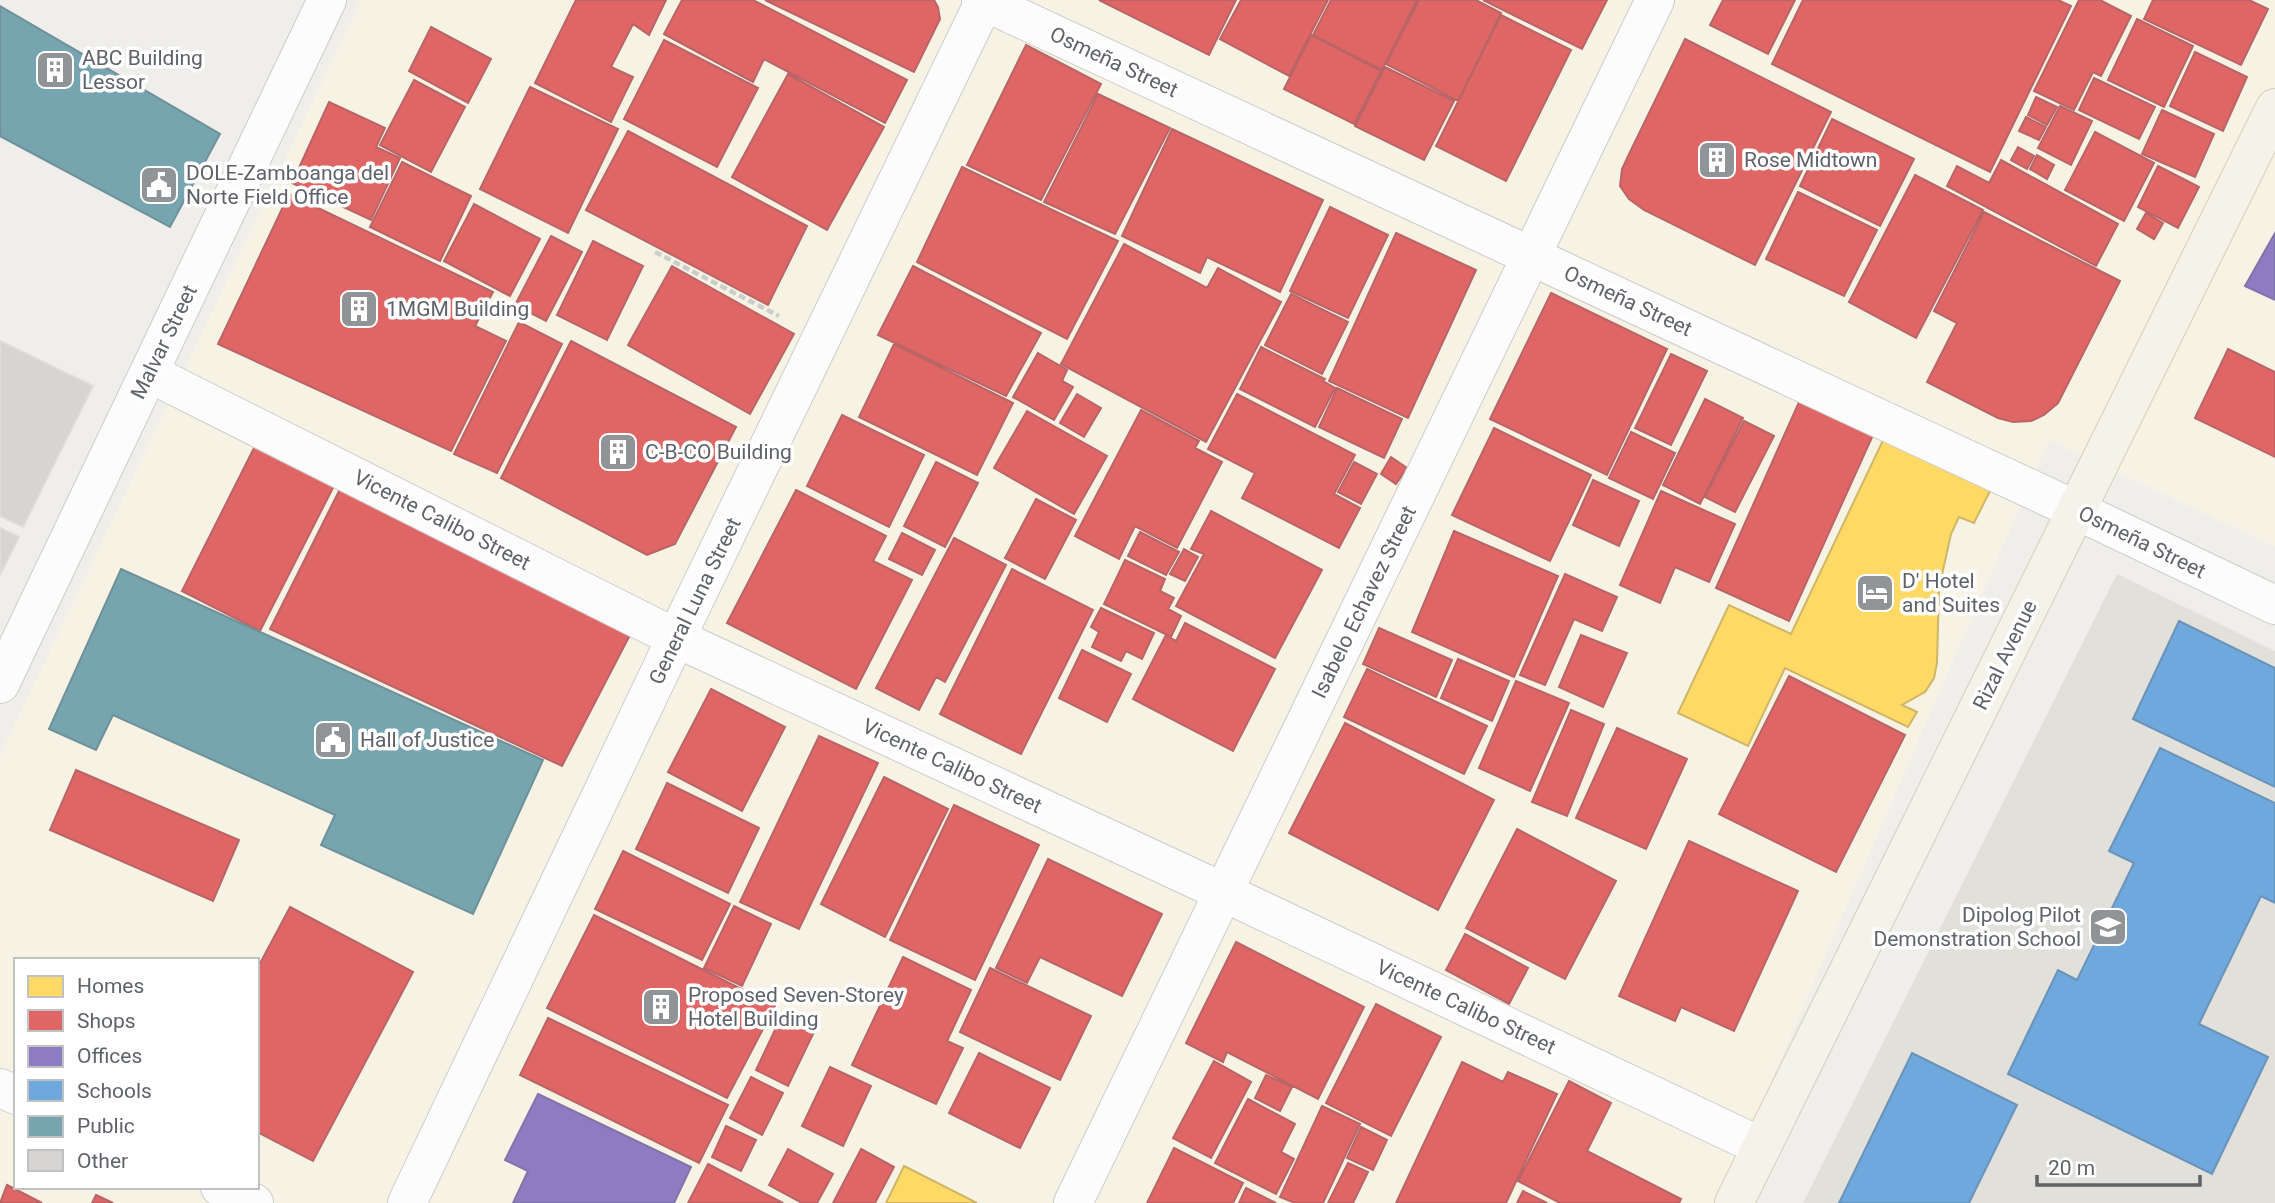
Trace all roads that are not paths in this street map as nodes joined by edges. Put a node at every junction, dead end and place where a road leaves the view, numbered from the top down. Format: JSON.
{"nodes":[{"id":1,"x":327,"y":0,"type":"edge"},
{"id":2,"x":1655,"y":0,"type":"edge"},
{"id":3,"x":983,"y":1,"type":"edge"},
{"id":4,"x":2275,"y":108,"type":"edge"},
{"id":5,"x":1531,"y":256,"type":"junction"},
{"id":6,"x":149,"y":373,"type":"junction"},
{"id":7,"x":2076,"y":510,"type":"junction"},
{"id":8,"x":2275,"y":606,"type":"edge"},
{"id":9,"x":677,"y":638,"type":"junction"},
{"id":10,"x":0,"y":684,"type":"edge"},
{"id":11,"x":1223,"y":892,"type":"junction"},
{"id":12,"x":1762,"y":1147,"type":"junction"},
{"id":13,"x":224,"y":1189,"type":"edge"},
{"id":14,"x":254,"y":1203,"type":"edge"},
{"id":15,"x":407,"y":1203,"type":"edge"},
{"id":16,"x":1073,"y":1203,"type":"edge"},
{"id":17,"x":1734,"y":1203,"type":"edge"}],
"edges":[{"from":1,"to":6,"type":"street","name":"Malvar Street"},
{"from":2,"to":5,"type":"street","name":"Isabelo Echavez Street"},
{"from":3,"to":5,"type":"street","name":"Osmeña Street"},
{"from":3,"to":9,"type":"street","name":"General Luna Street"},
{"from":4,"to":7,"type":"main road","name":"Rizal Avenue"},
{"from":5,"to":7,"type":"street","name":"Osmeña Street"},
{"from":5,"to":11,"type":"street","name":"Isabelo Echavez Street"},
{"from":6,"to":9,"type":"street","name":"Vicente Calibo Street"},
{"from":6,"to":10,"type":"street","name":"Malvar Street"},
{"from":7,"to":8,"type":"street","name":"Osmeña Street"},
{"from":7,"to":12,"type":"main road","name":"Rizal Avenue"},
{"from":9,"to":11,"type":"street","name":"Vicente Calibo Street"},
{"from":9,"to":15,"type":"street","name":"General Luna Street"},
{"from":11,"to":12,"type":"street","name":"Vicente Calibo Street"},
{"from":11,"to":16,"type":"street","name":"Isabelo Echavez Street"},
{"from":12,"to":17,"type":"main road","name":"Rizal Avenue"},
{"from":13,"to":14,"type":"street"}]}
